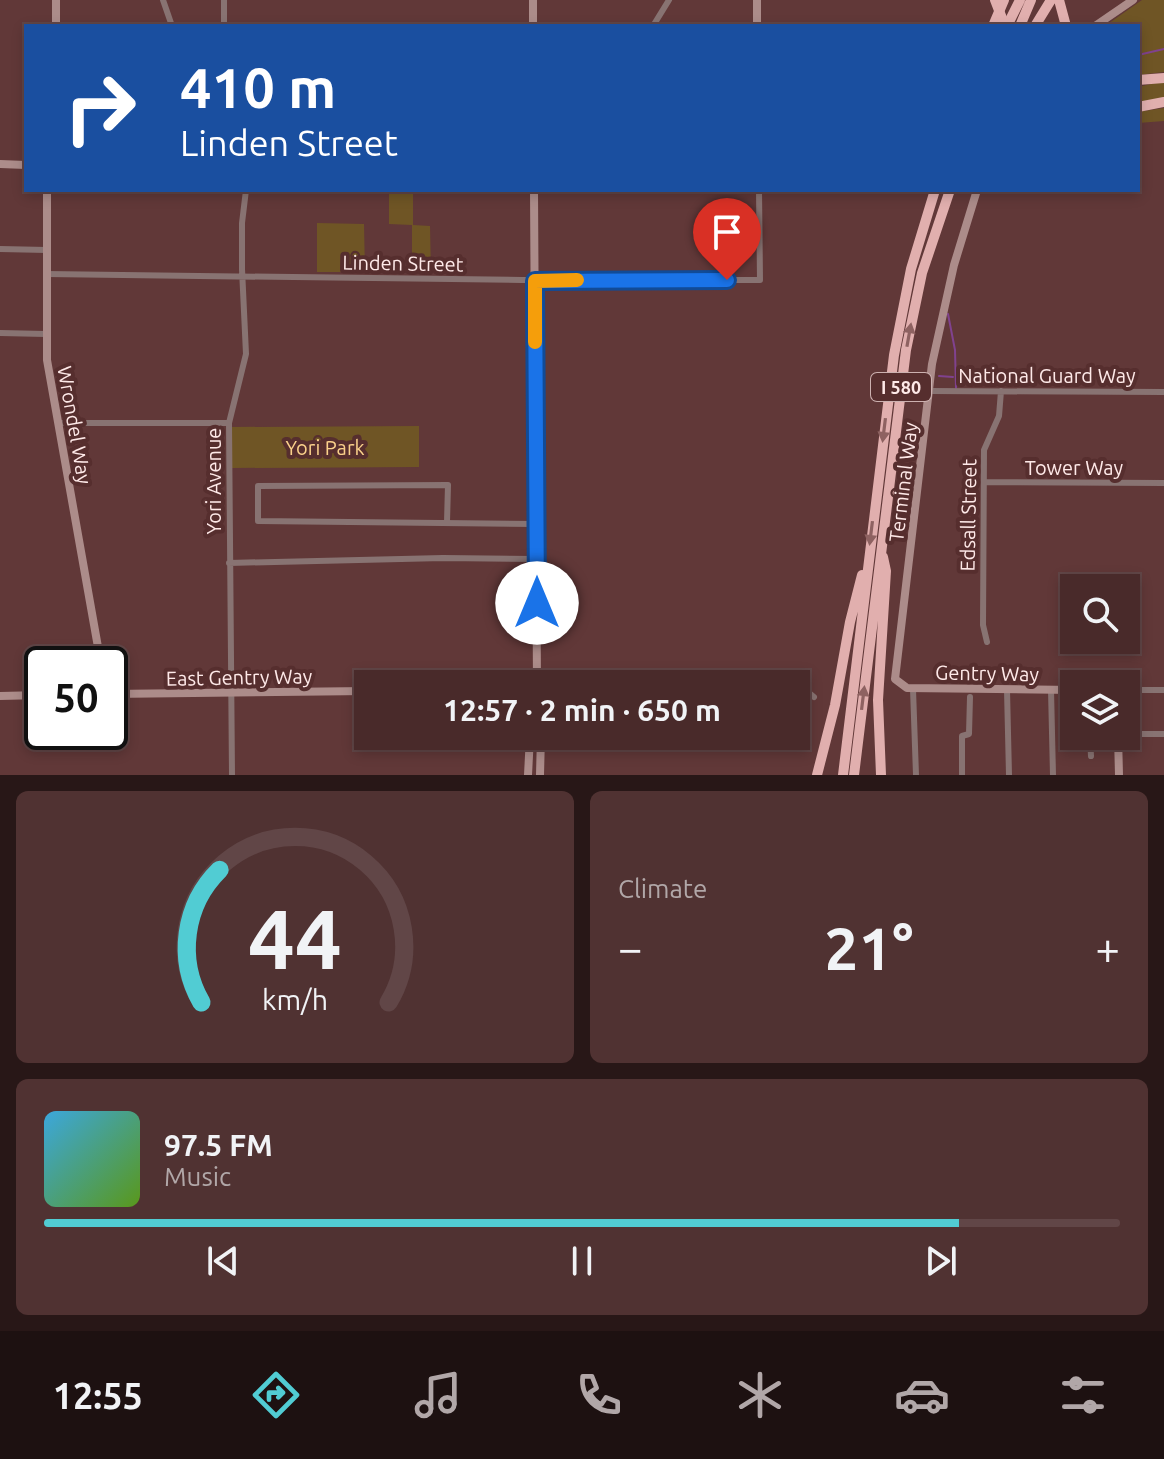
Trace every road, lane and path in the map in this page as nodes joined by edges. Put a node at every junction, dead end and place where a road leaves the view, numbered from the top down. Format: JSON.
{"nodes":[{"id":1,"x":56,"y":0,"type":"edge"},
{"id":2,"x":163,"y":0,"type":"edge"},
{"id":3,"x":224,"y":0,"type":"edge"},
{"id":4,"x":533,"y":0,"type":"edge"},
{"id":5,"x":669,"y":0,"type":"edge"},
{"id":6,"x":757,"y":0,"type":"edge"},
{"id":7,"x":995,"y":0,"type":"edge"},
{"id":8,"x":1004,"y":0,"type":"edge"},
{"id":9,"x":1020,"y":0,"type":"edge"},
{"id":10,"x":1031,"y":0,"type":"edge"},
{"id":11,"x":1051,"y":0,"type":"edge"},
{"id":12,"x":1059,"y":0,"type":"edge"},
{"id":13,"x":1133,"y":0,"type":"edge"},
{"id":14,"x":56,"y":24,"type":"edge"},
{"id":15,"x":171,"y":24,"type":"edge"},
{"id":16,"x":224,"y":24,"type":"edge"},
{"id":17,"x":533,"y":24,"type":"edge"},
{"id":18,"x":654,"y":24,"type":"edge"},
{"id":19,"x":757,"y":24,"type":"edge"},
{"id":20,"x":994,"y":24,"type":"edge"},
{"id":21,"x":1005,"y":24,"type":"edge"},
{"id":22,"x":1007,"y":24,"type":"edge"},
{"id":23,"x":1021,"y":24,"type":"edge"},
{"id":24,"x":1036,"y":24,"type":"edge"},
{"id":25,"x":1065,"y":24,"type":"edge"},
{"id":26,"x":1098,"y":24,"type":"edge"},
{"id":27,"x":1160,"y":79,"type":"edge"},
{"id":28,"x":1140,"y":80,"type":"edge"},
{"id":29,"x":1164,"y":104,"type":"edge"},
{"id":30,"x":1140,"y":107,"type":"edge"},
{"id":31,"x":0,"y":164,"type":"edge"},
{"id":32,"x":24,"y":165,"type":"edge"},
{"id":33,"x":47,"y":192,"type":"edge"},
{"id":34,"x":246,"y":192,"type":"edge"},
{"id":35,"x":534,"y":192,"type":"edge"},
{"id":36,"x":759,"y":192,"type":"edge"},
{"id":37,"x":934,"y":192,"type":"edge"},
{"id":38,"x":949,"y":192,"type":"edge"},
{"id":39,"x":976,"y":192,"type":"edge"},
{"id":40,"x":0,"y":249,"type":"edge"},
{"id":41,"x":47,"y":250,"type":"junction"},
{"id":42,"x":46,"y":274,"type":"junction"},
{"id":43,"x":243,"y":276,"type":"junction"},
{"id":44,"x":535,"y":281,"type":"junction"},
{"id":45,"x":0,"y":333,"type":"edge"},
{"id":46,"x":46,"y":334,"type":"junction"},
{"id":47,"x":930,"y":391,"type":"junction"},
{"id":48,"x":1001,"y":391,"type":"junction"},
{"id":49,"x":1164,"y":392,"type":"edge"},
{"id":50,"x":58,"y":423,"type":"junction"},
{"id":51,"x":229,"y":423,"type":"junction"},
{"id":52,"x":984,"y":482,"type":"junction"},
{"id":53,"x":1164,"y":483,"type":"edge"},
{"id":54,"x":447,"y":522,"type":"junction"},
{"id":55,"x":536,"y":524,"type":"junction"},
{"id":56,"x":881,"y":551,"type":"junction"},
{"id":57,"x":536,"y":559,"type":"junction"},
{"id":58,"x":867,"y":562,"type":"junction"},
{"id":59,"x":229,"y":563,"type":"junction"},
{"id":60,"x":987,"y":642,"type":"dead end"},
{"id":61,"x":98,"y":646,"type":"edge"},
{"id":62,"x":537,"y":670,"type":"edge"},
{"id":63,"x":900,"y":685,"type":"joint"},
{"id":64,"x":913,"y":689,"type":"junction"},
{"id":65,"x":1007,"y":690,"type":"junction"},
{"id":66,"x":1051,"y":690,"type":"junction"},
{"id":67,"x":1060,"y":690,"type":"edge"},
{"id":68,"x":1140,"y":690,"type":"edge"},
{"id":69,"x":1164,"y":690,"type":"edge"},
{"id":70,"x":354,"y":691,"type":"edge"},
{"id":71,"x":232,"y":693,"type":"junction"},
{"id":72,"x":128,"y":694,"type":"edge"},
{"id":73,"x":810,"y":694,"type":"edge"},
{"id":74,"x":24,"y":695,"type":"edge"},
{"id":75,"x":0,"y":696,"type":"edge"},
{"id":76,"x":814,"y":697,"type":"dead end"},
{"id":77,"x":970,"y":697,"type":"dead end"},
{"id":78,"x":1140,"y":734,"type":"edge"},
{"id":79,"x":1164,"y":734,"type":"edge"},
{"id":80,"x":529,"y":750,"type":"edge"},
{"id":81,"x":541,"y":750,"type":"edge"},
{"id":82,"x":1091,"y":750,"type":"edge"},
{"id":83,"x":1118,"y":750,"type":"edge"},
{"id":84,"x":1091,"y":756,"type":"dead end"},
{"id":85,"x":232,"y":775,"type":"edge"},
{"id":86,"x":528,"y":775,"type":"edge"},
{"id":87,"x":540,"y":775,"type":"edge"},
{"id":88,"x":817,"y":775,"type":"edge"},
{"id":89,"x":843,"y":775,"type":"edge"},
{"id":90,"x":854,"y":775,"type":"edge"},
{"id":91,"x":881,"y":775,"type":"edge"},
{"id":92,"x":916,"y":775,"type":"edge"},
{"id":93,"x":962,"y":775,"type":"edge"},
{"id":94,"x":1009,"y":775,"type":"edge"},
{"id":95,"x":1053,"y":775,"type":"edge"},
{"id":96,"x":1119,"y":775,"type":"edge"}],
"edges":[{"from":1,"to":14,"type":"street"},
{"from":2,"to":15,"type":"street"},
{"from":3,"to":16,"type":"street"},
{"from":4,"to":17,"type":"street"},
{"from":5,"to":18,"type":"street"},
{"from":6,"to":19,"type":"street"},
{"from":7,"to":21,"type":"highway","bridge":true},
{"from":8,"to":20,"type":"highway"},
{"from":9,"to":22,"type":"highway"},
{"from":10,"to":23,"type":"highway"},
{"from":11,"to":24,"type":"highway"},
{"from":12,"to":25,"type":"highway"},
{"from":13,"to":26,"type":"street"},
{"from":27,"to":28,"type":"highway"},
{"from":29,"to":30,"type":"highway"},
{"from":31,"to":32,"type":"street"},
{"from":33,"to":41,"type":"street","name":"Wrondel Way"},
{"from":34,"to":43,"type":"street","name":"Yori Avenue"},
{"from":35,"to":44,"type":"street"},
{"from":36,"to":44,"type":"street","name":"Linden Street"},
{"from":37,"to":58,"type":"highway","number":"I 580","one_way":true},
{"from":56,"to":38,"type":"highway","number":"I 580","one_way":true},
{"from":39,"to":47,"type":"street","name":"Terminal Way"},
{"from":40,"to":41,"type":"street"},
{"from":41,"to":42,"type":"street","name":"Wrondel Way"},
{"from":42,"to":43,"type":"street","name":"Linden Street"},
{"from":42,"to":46,"type":"street","name":"Wrondel Way"},
{"from":43,"to":44,"type":"street","name":"Linden Street"},
{"from":43,"to":51,"type":"street","name":"Yori Avenue"},
{"from":44,"to":55,"type":"street"},
{"from":45,"to":46,"type":"street"},
{"from":46,"to":50,"type":"street","name":"Wrondel Way"},
{"from":47,"to":48,"type":"street","name":"National Guard Way"},
{"from":47,"to":63,"type":"street","name":"Terminal Way"},
{"from":48,"to":49,"type":"street","name":"National Guard Way"},
{"from":48,"to":52,"type":"street","name":"Edsall Street"},
{"from":50,"to":51,"type":"street"},
{"from":50,"to":61,"type":"street","name":"Wrondel Way"},
{"from":51,"to":59,"type":"street","name":"Yori Avenue"},
{"from":52,"to":53,"type":"street","name":"Tower Way"},
{"from":52,"to":60,"type":"street","name":"Edsall Street"},
{"from":54,"to":54,"type":"street"},
{"from":54,"to":55,"type":"street"},
{"from":55,"to":57,"type":"street"},
{"from":90,"to":56,"type":"highway","number":"I 580","one_way":true},
{"from":56,"to":91,"type":"highway"},
{"from":57,"to":59,"type":"street"},
{"from":57,"to":62,"type":"street"},
{"from":58,"to":88,"type":"highway"},
{"from":58,"to":89,"type":"highway","number":"I 580"},
{"from":59,"to":71,"type":"street","name":"Yori Avenue"},
{"from":63,"to":64,"type":"street","name":"Gentry Way"},
{"from":64,"to":65,"type":"street","name":"Gentry Way"},
{"from":64,"to":92,"type":"street"},
{"from":65,"to":66,"type":"street","name":"Gentry Way"},
{"from":65,"to":94,"type":"street"},
{"from":66,"to":67,"type":"street","name":"Gentry Way"},
{"from":66,"to":95,"type":"street"},
{"from":68,"to":69,"type":"street"},
{"from":70,"to":71,"type":"street","name":"East Gentry Way"},
{"from":71,"to":72,"type":"street","name":"East Gentry Way"},
{"from":71,"to":85,"type":"street","name":"Yori Avenue"},
{"from":73,"to":76,"type":"street"},
{"from":74,"to":75,"type":"street"},
{"from":77,"to":93,"type":"street"},
{"from":78,"to":79,"type":"street"},
{"from":80,"to":86,"type":"street"},
{"from":81,"to":87,"type":"street"},
{"from":82,"to":84,"type":"street"},
{"from":83,"to":96,"type":"street"}]}
